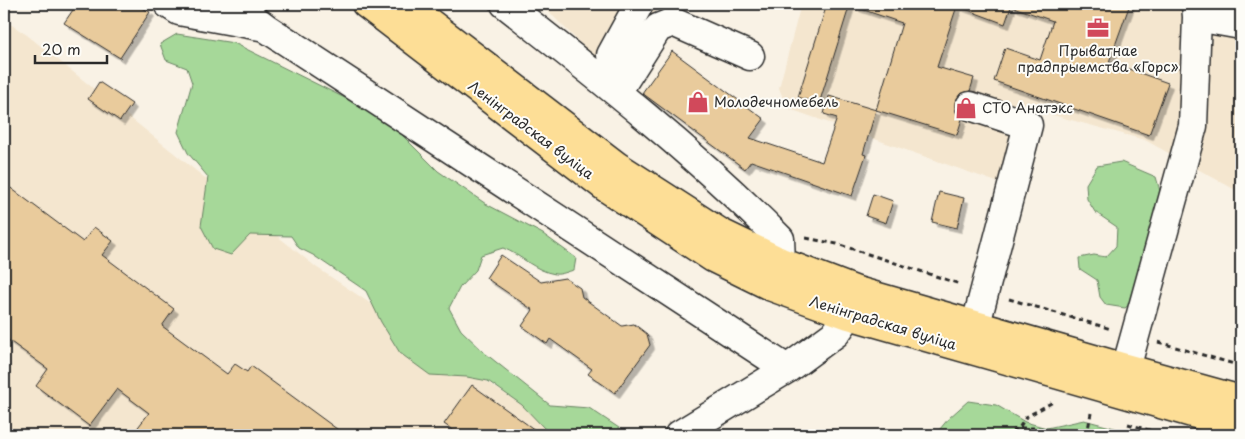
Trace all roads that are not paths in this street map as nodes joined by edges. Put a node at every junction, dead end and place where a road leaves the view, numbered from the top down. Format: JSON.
{"nodes":[{"id":1,"x":168,"y":4,"type":"edge"},
{"id":2,"x":234,"y":4,"type":"edge"},
{"id":3,"x":366,"y":4,"type":"edge"},
{"id":4,"x":405,"y":4,"type":"edge"},
{"id":5,"x":505,"y":4,"type":"edge"},
{"id":6,"x":639,"y":4,"type":"edge"},
{"id":7,"x":1196,"y":10,"type":"edge"},
{"id":8,"x":1241,"y":25,"type":"edge"},
{"id":9,"x":266,"y":28,"type":"junction"},
{"id":10,"x":750,"y":56,"type":"dead end"},
{"id":11,"x":617,"y":92,"type":"junction"},
{"id":12,"x":970,"y":106,"type":"dead end"},
{"id":13,"x":780,"y":250,"type":"junction"},
{"id":14,"x":772,"y":287,"type":"junction"},
{"id":15,"x":853,"y":303,"type":"junction"},
{"id":16,"x":973,"y":336,"type":"junction"},
{"id":17,"x":787,"y":369,"type":"junction"},
{"id":18,"x":1123,"y":380,"type":"junction"},
{"id":19,"x":1241,"y":400,"type":"edge"},
{"id":20,"x":1241,"y":426,"type":"edge"},
{"id":21,"x":679,"y":435,"type":"edge"}],
"edges":[{"from":1,"to":9,"type":"street"},
{"from":2,"to":9,"type":"street"},
{"from":3,"to":14,"type":"main road","name":"Ленінградская вуліца"},
{"from":4,"to":13,"type":"main road","name":"Ленінградская вуліца"},
{"from":5,"to":11,"type":"street"},
{"from":6,"to":11,"type":"street"},
{"from":7,"to":8,"type":"street"},
{"from":7,"to":18,"type":"street"},
{"from":9,"to":17,"type":"street"},
{"from":10,"to":11,"type":"street"},
{"from":11,"to":13,"type":"street"},
{"from":12,"to":16,"type":"street"},
{"from":13,"to":14,"type":"street"},
{"from":13,"to":15,"type":"main road","name":"Ленінградская вуліца"},
{"from":14,"to":15,"type":"main road","name":"Ленінградская вуліца"},
{"from":15,"to":16,"type":"main road","name":"Ленінградская вуліца"},
{"from":15,"to":17,"type":"street"},
{"from":16,"to":18,"type":"main road","name":"Ленінградская вуліца"},
{"from":17,"to":21,"type":"street"},
{"from":18,"to":19,"type":"main road","name":"Ленінградская вуліца"},
{"from":18,"to":20,"type":"main road","name":"Ленінградская вуліца"}]}
